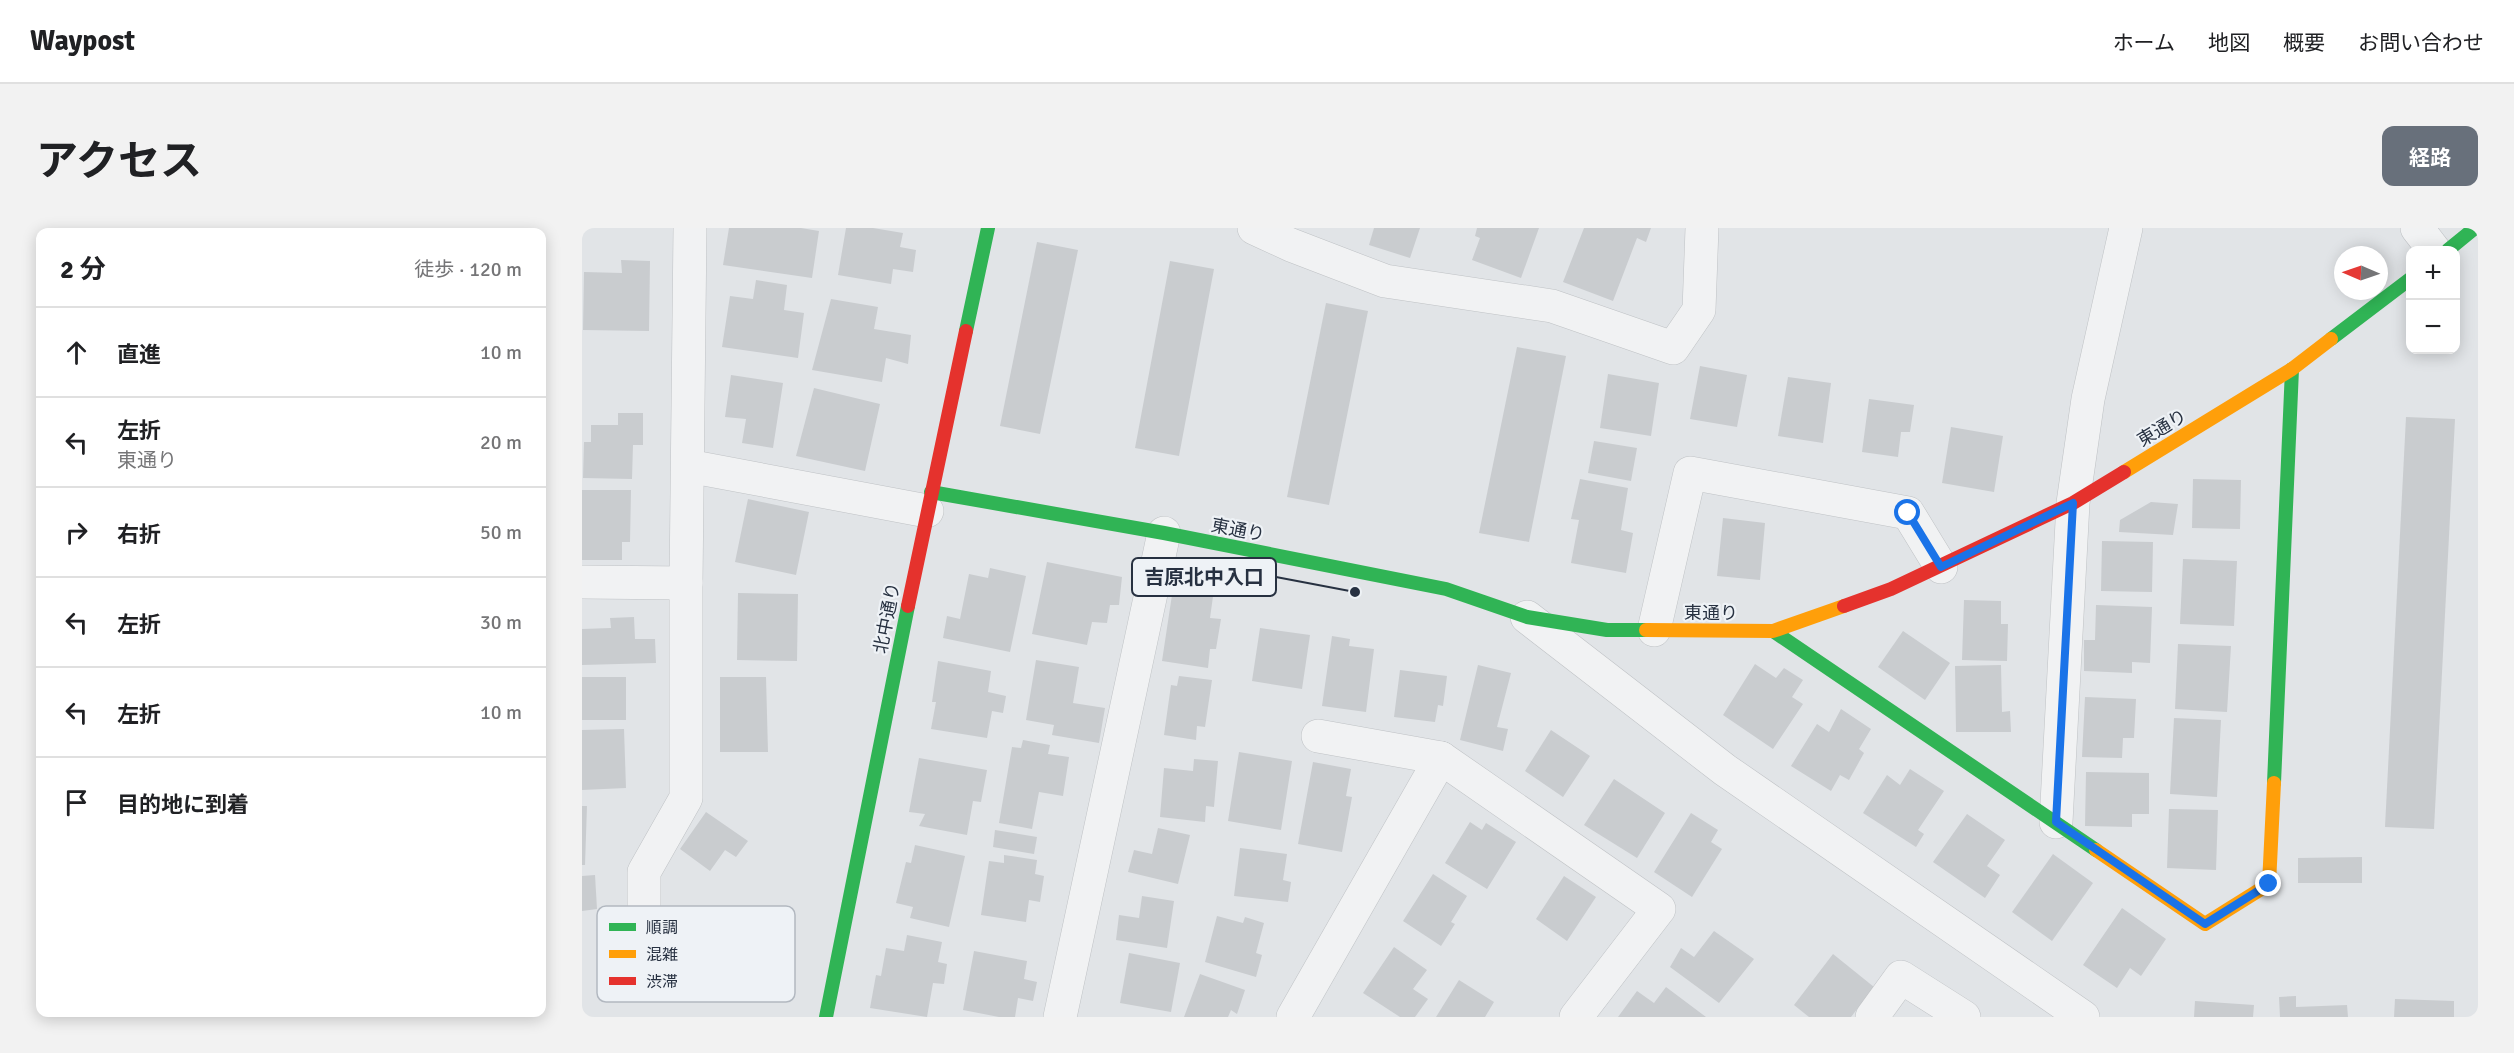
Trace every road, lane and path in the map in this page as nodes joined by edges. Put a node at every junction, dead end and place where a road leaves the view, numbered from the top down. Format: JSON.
{"nodes":[{"id":1,"x":690,"y":228,"type":"edge"},
{"id":2,"x":988,"y":228,"type":"edge"},
{"id":3,"x":1254,"y":228,"type":"edge"},
{"id":4,"x":1702,"y":228,"type":"edge"},
{"id":5,"x":2126,"y":228,"type":"edge"},
{"id":6,"x":2417,"y":228,"type":"edge"},
{"id":7,"x":2475,"y":228,"type":"edge"},
{"id":8,"x":2431,"y":246,"type":"edge"},
{"id":9,"x":2453,"y":246,"type":"edge"},
{"id":10,"x":2406,"y":282,"type":"edge"},
{"id":11,"x":2292,"y":369,"type":"junction"},
{"id":12,"x":688,"y":466,"type":"junction"},
{"id":13,"x":929,"y":501,"type":"junction"},
{"id":14,"x":2073,"y":503,"type":"junction"},
{"id":15,"x":1164,"y":533,"type":"junction"},
{"id":16,"x":1941,"y":567,"type":"junction"},
{"id":17,"x":582,"y":582,"type":"edge"},
{"id":18,"x":686,"y":583,"type":"junction"},
{"id":19,"x":1527,"y":617,"type":"junction"},
{"id":20,"x":1654,"y":630,"type":"junction"},
{"id":21,"x":1773,"y":631,"type":"junction"},
{"id":22,"x":1318,"y":736,"type":"dead end"},
{"id":23,"x":1442,"y":758,"type":"junction"},
{"id":24,"x":2056,"y":822,"type":"junction"},
{"id":25,"x":644,"y":906,"type":"edge"},
{"id":26,"x":826,"y":1017,"type":"edge"},
{"id":27,"x":1060,"y":1017,"type":"edge"},
{"id":28,"x":1293,"y":1017,"type":"edge"},
{"id":29,"x":1576,"y":1017,"type":"edge"},
{"id":30,"x":1872,"y":1017,"type":"edge"},
{"id":31,"x":1964,"y":1017,"type":"edge"},
{"id":32,"x":2084,"y":1017,"type":"edge"}],
"edges":[{"from":1,"to":12,"type":"street"},
{"from":2,"to":13,"type":"street","name":"北中通り"},
{"from":3,"to":4,"type":"street"},
{"from":5,"to":14,"type":"street"},
{"from":6,"to":8,"type":"street"},
{"from":7,"to":9,"type":"street"},
{"from":10,"to":11,"type":"street","name":"東通り"},
{"from":11,"to":14,"type":"street","name":"東通り"},
{"from":11,"to":24,"type":"street"},
{"from":12,"to":13,"type":"street"},
{"from":12,"to":18,"type":"street"},
{"from":13,"to":15,"type":"street","name":"東通り"},
{"from":13,"to":26,"type":"street","name":"北中通り"},
{"from":14,"to":16,"type":"street","name":"東通り"},
{"from":14,"to":24,"type":"street"},
{"from":15,"to":19,"type":"street","name":"東通り"},
{"from":15,"to":27,"type":"street"},
{"from":16,"to":20,"type":"street"},
{"from":16,"to":21,"type":"street","name":"東通り"},
{"from":17,"to":18,"type":"street"},
{"from":18,"to":25,"type":"street"},
{"from":19,"to":20,"type":"street","name":"東通り"},
{"from":19,"to":32,"type":"street"},
{"from":20,"to":21,"type":"street","name":"東通り"},
{"from":21,"to":24,"type":"street"},
{"from":22,"to":23,"type":"street"},
{"from":23,"to":28,"type":"street"},
{"from":23,"to":29,"type":"street"},
{"from":30,"to":31,"type":"street"}]}
